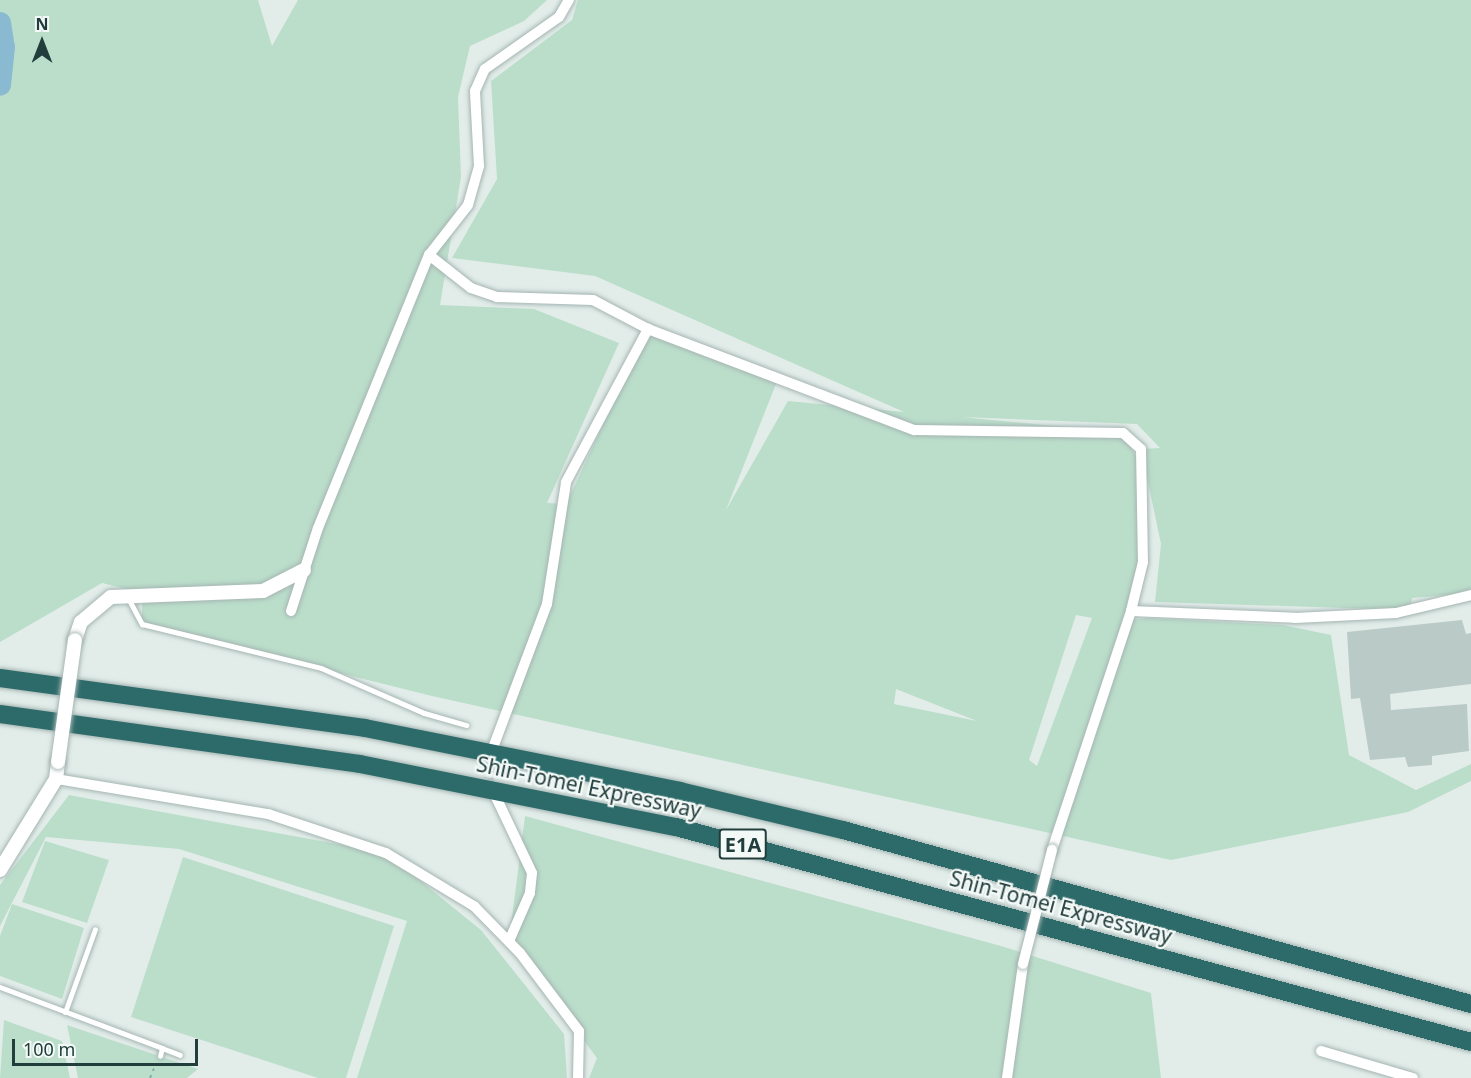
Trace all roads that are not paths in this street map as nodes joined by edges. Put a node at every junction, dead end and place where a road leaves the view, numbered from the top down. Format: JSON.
{"nodes":[{"id":1,"x":569,"y":0,"type":"edge"},
{"id":2,"x":429,"y":255,"type":"junction"},
{"id":3,"x":648,"y":329,"type":"junction"},
{"id":4,"x":304,"y":570,"type":"junction"},
{"id":5,"x":126,"y":593,"type":"junction"},
{"id":6,"x":1471,"y":595,"type":"edge"},
{"id":7,"x":291,"y":611,"type":"dead end"},
{"id":8,"x":1131,"y":611,"type":"junction"},
{"id":9,"x":0,"y":678,"type":"edge"},
{"id":10,"x":0,"y":714,"type":"edge"},
{"id":11,"x":466,"y":724,"type":"dead end"},
{"id":12,"x":494,"y":745,"type":"tunnel mouth"},
{"id":13,"x":56,"y":779,"type":"junction"},
{"id":14,"x":495,"y":795,"type":"tunnel mouth"},
{"id":15,"x":0,"y":870,"type":"edge"},
{"id":16,"x":95,"y":929,"type":"dead end"},
{"id":17,"x":508,"y":941,"type":"junction"},
{"id":18,"x":0,"y":987,"type":"edge"},
{"id":19,"x":1471,"y":1004,"type":"edge"},
{"id":20,"x":65,"y":1012,"type":"junction"},
{"id":21,"x":1471,"y":1042,"type":"edge"},
{"id":22,"x":162,"y":1048,"type":"junction"},
{"id":23,"x":1321,"y":1051,"type":"dead end"},
{"id":24,"x":180,"y":1055,"type":"dead end"},
{"id":25,"x":160,"y":1056,"type":"road end"},
{"id":26,"x":578,"y":1078,"type":"edge"},
{"id":27,"x":1008,"y":1078,"type":"edge"},
{"id":28,"x":1413,"y":1078,"type":"edge"}],
"edges":[{"from":1,"to":2,"type":"street"},
{"from":2,"to":3,"type":"street"},
{"from":2,"to":4,"type":"street"},
{"from":3,"to":8,"type":"street"},
{"from":3,"to":12,"type":"street"},
{"from":4,"to":5,"type":"street"},
{"from":4,"to":7,"type":"street"},
{"from":5,"to":11,"type":"lane"},
{"from":5,"to":13,"type":"street","bridge":true},
{"from":6,"to":8,"type":"street"},
{"from":8,"to":27,"type":"street","bridge":true},
{"from":9,"to":19,"type":"highway","name":"Shin-Tomei Expressway","number":"E1A"},
{"from":10,"to":21,"type":"highway","name":"Shin-Tomei Expressway","number":"E1A"},
{"from":13,"to":15,"type":"street"},
{"from":13,"to":17,"type":"street"},
{"from":14,"to":17,"type":"street"},
{"from":16,"to":20,"type":"lane"},
{"from":17,"to":26,"type":"street"},
{"from":18,"to":20,"type":"lane"},
{"from":20,"to":22,"type":"lane"},
{"from":22,"to":24,"type":"lane"},
{"from":22,"to":25,"type":"lane"},
{"from":23,"to":28,"type":"street"}]}
